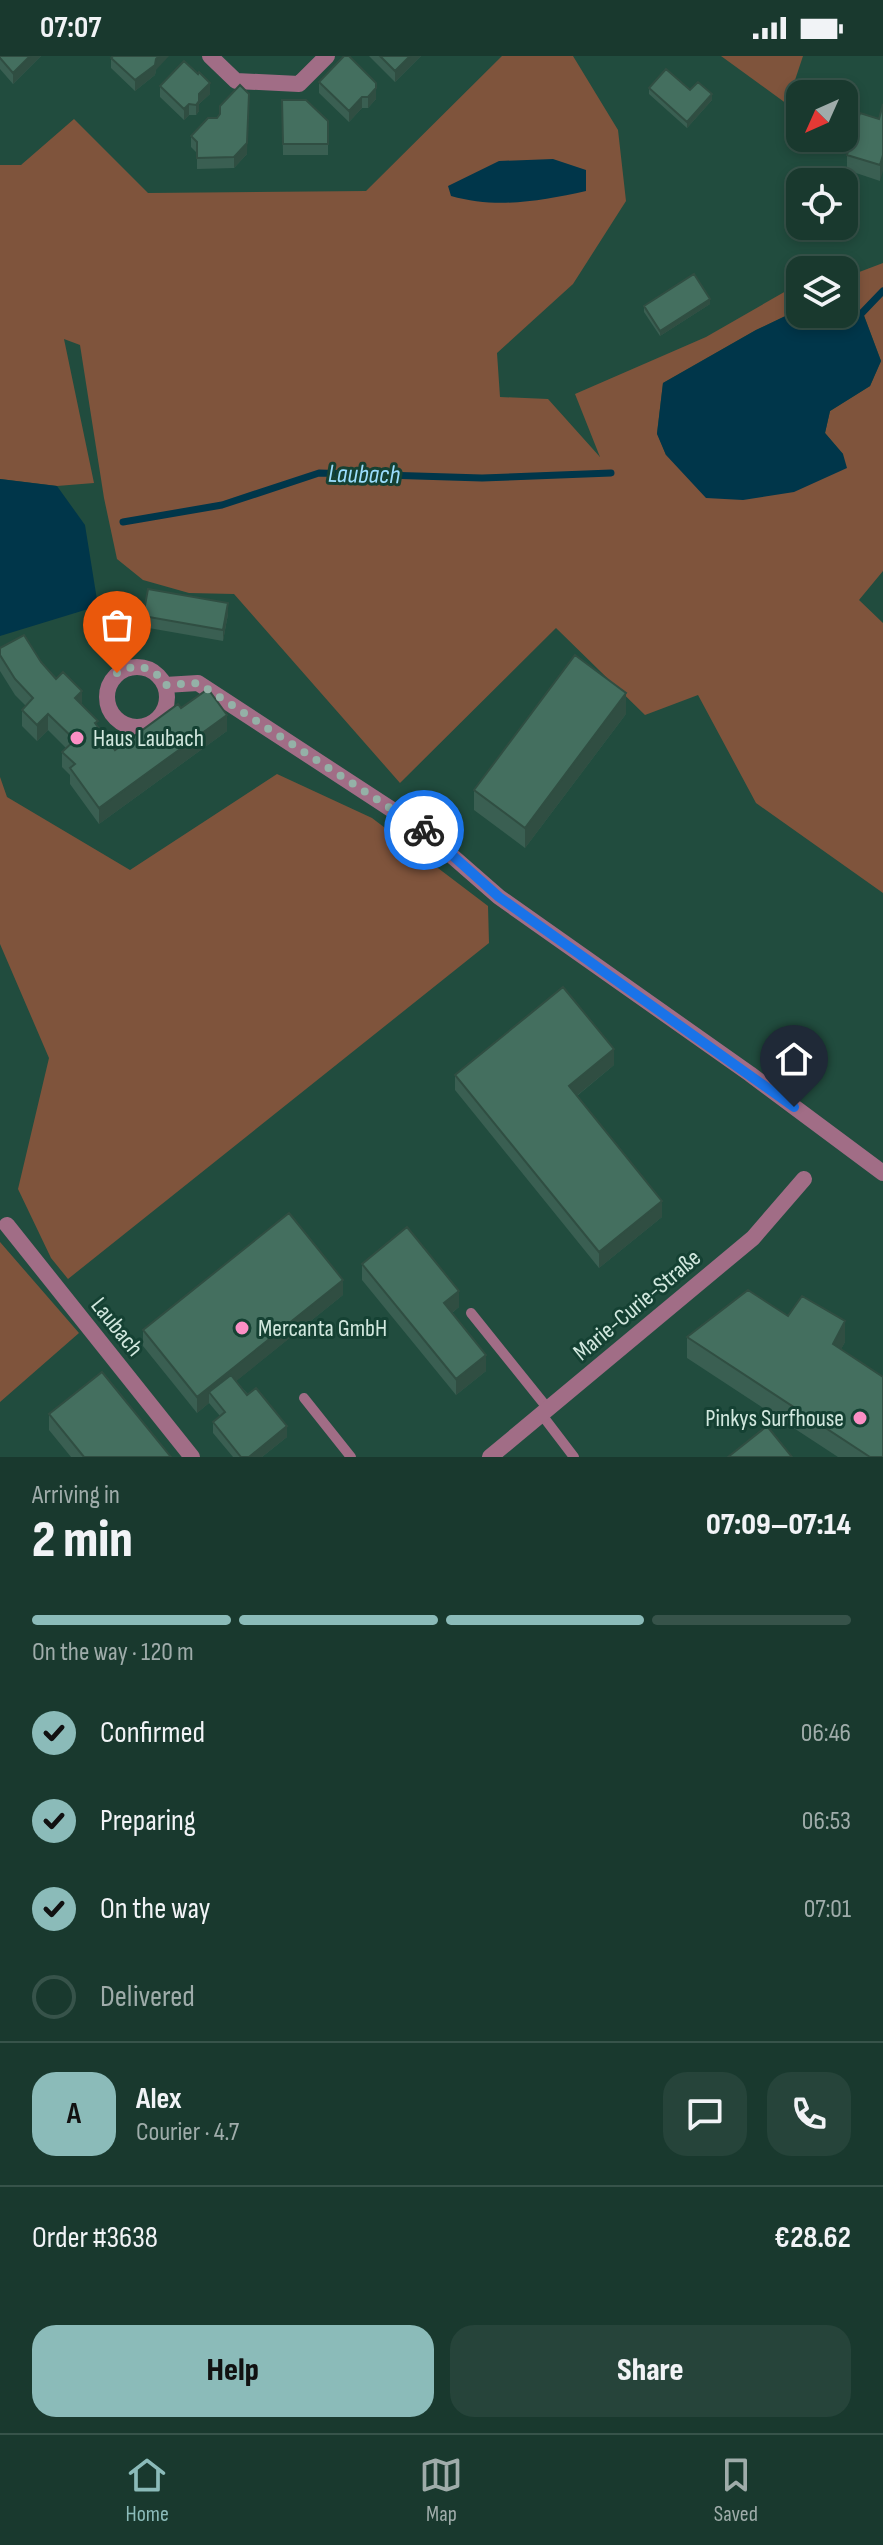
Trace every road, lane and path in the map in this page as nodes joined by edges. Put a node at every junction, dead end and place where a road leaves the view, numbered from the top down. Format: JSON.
{"nodes":[{"id":1,"x":210,"y":56,"type":"edge"},
{"id":2,"x":327,"y":56,"type":"edge"},
{"id":3,"x":165,"y":685,"type":"dead end"},
{"id":4,"x":883,"y":1173,"type":"edge"},
{"id":5,"x":804,"y":1179,"type":"dead end"},
{"id":6,"x":7,"y":1225,"type":"dead end"},
{"id":7,"x":471,"y":1313,"type":"dead end"},
{"id":8,"x":304,"y":1398,"type":"dead end"},
{"id":9,"x":545,"y":1412,"type":"junction"},
{"id":10,"x":192,"y":1457,"type":"edge"},
{"id":11,"x":351,"y":1457,"type":"edge"},
{"id":12,"x":490,"y":1457,"type":"edge"},
{"id":13,"x":574,"y":1457,"type":"edge"}],
"edges":[{"from":1,"to":2,"type":"street"},
{"from":3,"to":4,"type":"street"},
{"from":5,"to":9,"type":"street","name":"Marie-Curie-Straße"},
{"from":6,"to":10,"type":"street","name":"Laubach"},
{"from":7,"to":9,"type":"lane"},
{"from":8,"to":11,"type":"lane"},
{"from":9,"to":12,"type":"street","name":"Marie-Curie-Straße"},
{"from":9,"to":13,"type":"lane"}]}
